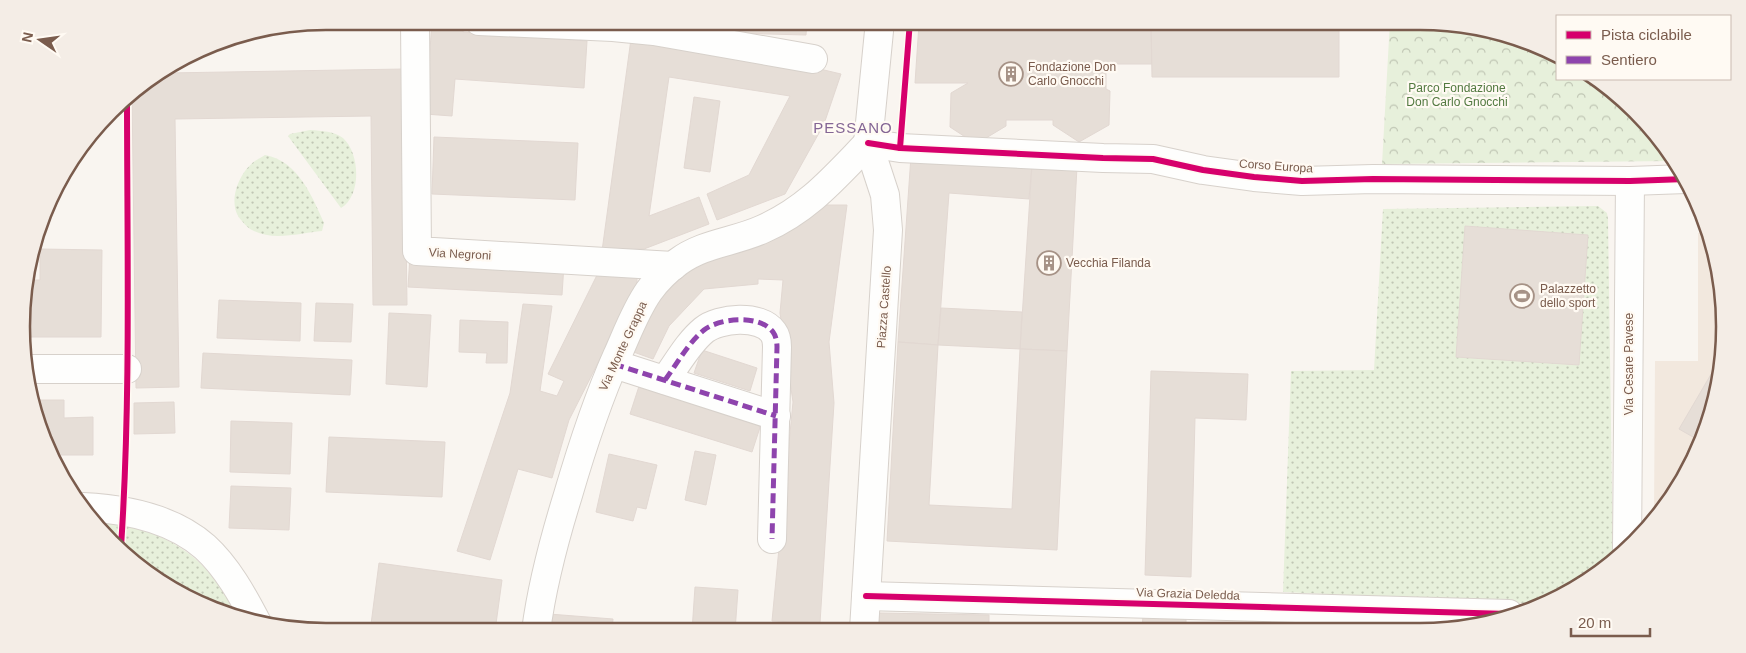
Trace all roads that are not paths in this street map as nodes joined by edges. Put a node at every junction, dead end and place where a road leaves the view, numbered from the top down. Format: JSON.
{"nodes":[{"id":1,"x":415,"y":30,"type":"edge"},
{"id":2,"x":640,"y":30,"type":"edge"},
{"id":3,"x":879,"y":30,"type":"edge"},
{"id":4,"x":813,"y":59,"type":"dead end"},
{"id":5,"x":868,"y":144,"type":"junction"},
{"id":6,"x":1677,"y":179,"type":"edge"},
{"id":7,"x":1630,"y":180,"type":"junction"},
{"id":8,"x":673,"y":266,"type":"junction"},
{"id":9,"x":614,"y":364,"type":"junction"},
{"id":10,"x":34,"y":369,"type":"edge"},
{"id":11,"x":127,"y":369,"type":"dead end"},
{"id":12,"x":665,"y":380,"type":"junction"},
{"id":13,"x":776,"y":416,"type":"junction"},
{"id":14,"x":92,"y":508,"type":"edge"},
{"id":15,"x":1627,"y":538,"type":"edge"},
{"id":16,"x":772,"y":539,"type":"dead end"},
{"id":17,"x":866,"y":596,"type":"junction"},
{"id":18,"x":252,"y":613,"type":"edge"},
{"id":19,"x":1493,"y":614,"type":"edge"},
{"id":20,"x":537,"y":623,"type":"edge"},
{"id":21,"x":864,"y":623,"type":"edge"}],
"edges":[{"from":1,"to":8,"type":"street","name":"Via Negroni"},
{"from":2,"to":4,"type":"street"},
{"from":3,"to":5,"type":"street","name":"Piazza Castello"},
{"from":5,"to":7,"type":"street","name":"Corso Europa"},
{"from":5,"to":8,"type":"street","name":"Via Monte Grappa"},
{"from":5,"to":17,"type":"street","name":"Piazza Castello"},
{"from":6,"to":7,"type":"street","name":"Corso Europa"},
{"from":7,"to":15,"type":"street","name":"Via Cesare Pavese"},
{"from":8,"to":9,"type":"street","name":"Via Monte Grappa"},
{"from":9,"to":12,"type":"street"},
{"from":9,"to":20,"type":"street","name":"Via Monte Grappa"},
{"from":10,"to":11,"type":"street"},
{"from":12,"to":13,"type":"street"},
{"from":12,"to":13,"type":"street"},
{"from":13,"to":16,"type":"street"},
{"from":14,"to":18,"type":"street"},
{"from":17,"to":19,"type":"street","name":"Via Grazia Deledda"},
{"from":17,"to":21,"type":"street","name":"Piazza Castello"}]}
